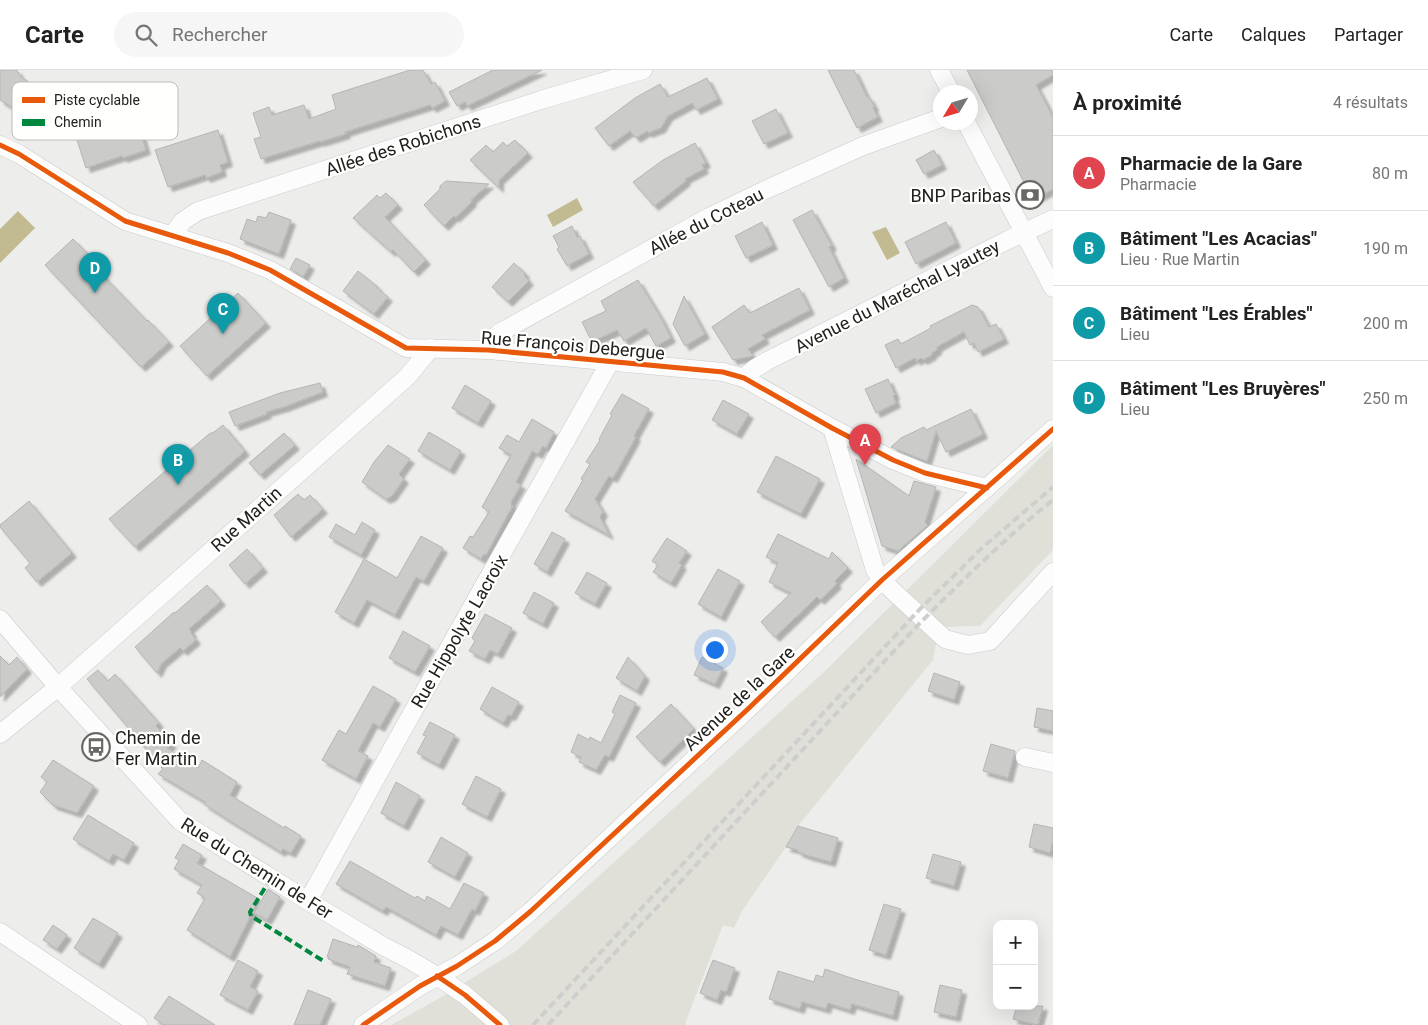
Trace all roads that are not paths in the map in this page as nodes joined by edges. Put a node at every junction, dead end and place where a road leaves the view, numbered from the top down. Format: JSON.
{"nodes":[{"id":1,"x":643,"y":70,"type":"edge"},
{"id":2,"x":939,"y":70,"type":"edge"},
{"id":3,"x":947,"y":85,"type":"edge"},
{"id":4,"x":933,"y":121,"type":"edge"},
{"id":5,"x":970,"y":130,"type":"edge"},
{"id":6,"x":1,"y":147,"type":"edge"},
{"id":7,"x":1053,"y":219,"type":"edge"},
{"id":8,"x":1024,"y":232,"type":"junction"},
{"id":9,"x":172,"y":234,"type":"junction"},
{"id":10,"x":1053,"y":288,"type":"edge"},
{"id":11,"x":431,"y":348,"type":"junction"},
{"id":12,"x":488,"y":350,"type":"junction"},
{"id":13,"x":610,"y":362,"type":"junction"},
{"id":14,"x":744,"y":378,"type":"junction"},
{"id":15,"x":832,"y":428,"type":"junction"},
{"id":16,"x":1053,"y":429,"type":"edge"},
{"id":17,"x":987,"y":488,"type":"junction"},
{"id":18,"x":1053,"y":572,"type":"edge"},
{"id":19,"x":882,"y":580,"type":"junction"},
{"id":20,"x":0,"y":619,"type":"edge"},
{"id":21,"x":58,"y":687,"type":"junction"},
{"id":22,"x":0,"y":734,"type":"edge"},
{"id":23,"x":1025,"y":757,"type":"dead end"},
{"id":24,"x":1053,"y":763,"type":"edge"},
{"id":25,"x":308,"y":901,"type":"junction"},
{"id":26,"x":0,"y":932,"type":"edge"},
{"id":27,"x":437,"y":976,"type":"junction"},
{"id":28,"x":138,"y":1025,"type":"edge"},
{"id":29,"x":363,"y":1025,"type":"edge"},
{"id":30,"x":500,"y":1025,"type":"edge"}],
"edges":[{"from":1,"to":9,"type":"street","name":"Allée des Robichons"},
{"from":2,"to":3,"type":"street"},
{"from":4,"to":12,"type":"street","name":"Allée du Coteau"},
{"from":5,"to":8,"type":"street"},
{"from":6,"to":9,"type":"street","name":"Rue François Debergue"},
{"from":7,"to":8,"type":"street","name":"Avenue du Maréchal Lyautey"},
{"from":8,"to":10,"type":"street"},
{"from":8,"to":14,"type":"street","name":"Avenue du Maréchal Lyautey"},
{"from":9,"to":11,"type":"street","name":"Rue François Debergue"},
{"from":11,"to":12,"type":"street","name":"Rue François Debergue"},
{"from":11,"to":21,"type":"street","name":"Rue Martin"},
{"from":12,"to":13,"type":"street","name":"Rue François Debergue"},
{"from":13,"to":14,"type":"street","name":"Rue François Debergue"},
{"from":13,"to":25,"type":"street","name":"Rue Hippolyte Lacroix"},
{"from":14,"to":15,"type":"street","name":"Rue François Debergue"},
{"from":15,"to":17,"type":"street","name":"Rue François Debergue"},
{"from":15,"to":19,"type":"street"},
{"from":16,"to":17,"type":"street","name":"Avenue de la Gare"},
{"from":17,"to":19,"type":"street","name":"Avenue de la Gare"},
{"from":18,"to":19,"type":"street"},
{"from":19,"to":27,"type":"street","name":"Avenue de la Gare"},
{"from":20,"to":21,"type":"street","name":"Rue du Chemin de Fer"},
{"from":21,"to":22,"type":"street","name":"Rue Martin"},
{"from":21,"to":25,"type":"street","name":"Rue du Chemin de Fer"},
{"from":23,"to":24,"type":"street"},
{"from":25,"to":27,"type":"street","name":"Rue du Chemin de Fer"},
{"from":26,"to":28,"type":"street"},
{"from":27,"to":29,"type":"street","name":"Avenue de la Gare"},
{"from":27,"to":30,"type":"street","name":"Rue du Chemin de Fer"}]}
